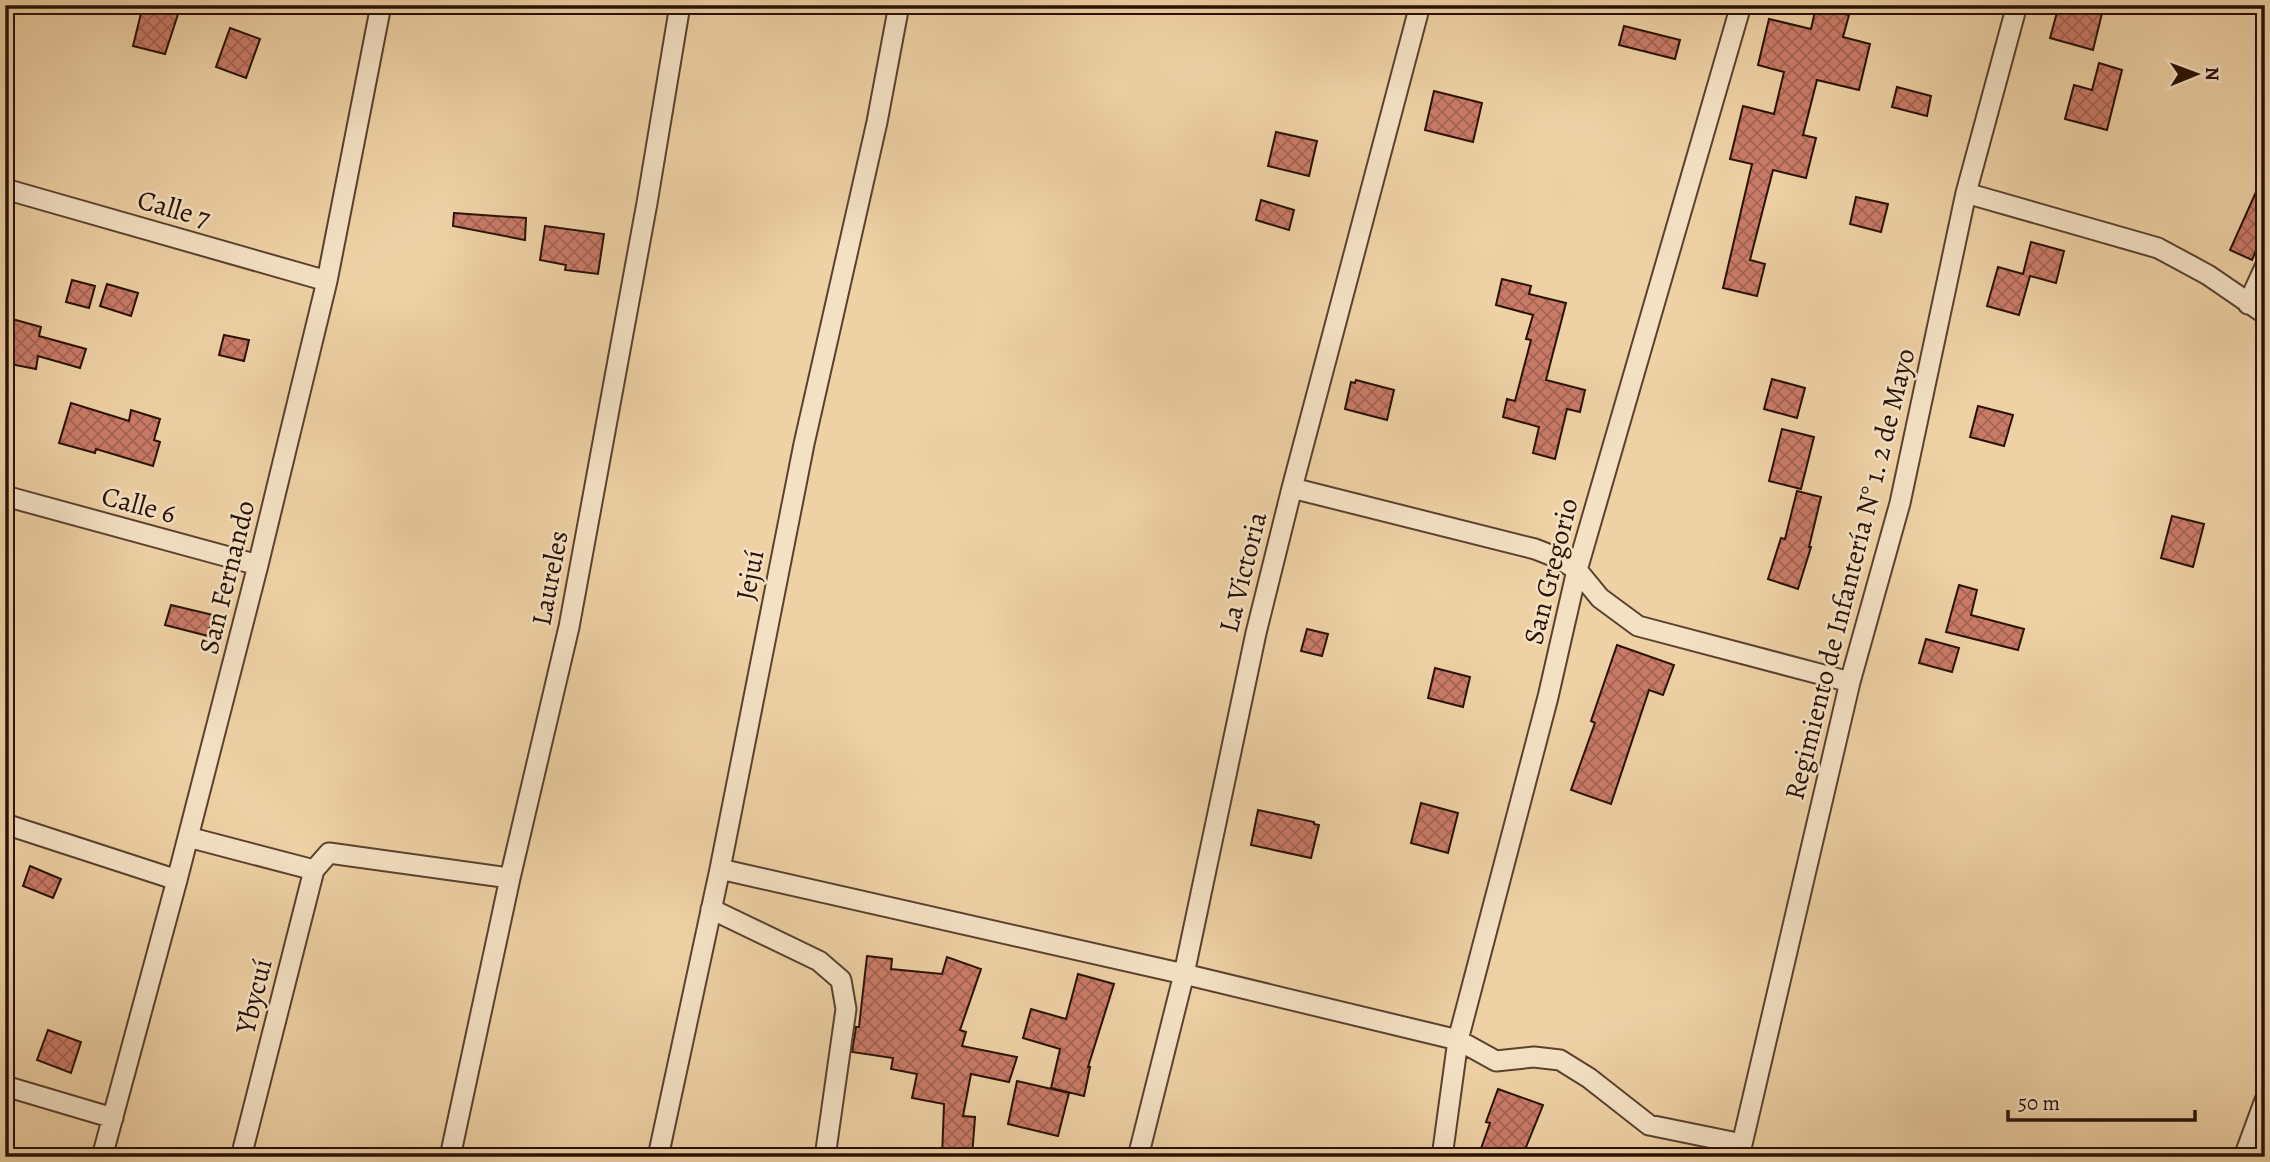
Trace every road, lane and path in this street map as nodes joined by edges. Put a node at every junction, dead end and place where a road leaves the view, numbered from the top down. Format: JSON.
{"nodes":[{"id":1,"x":680,"y":5,"type":"edge"},
{"id":2,"x":900,"y":5,"type":"edge"},
{"id":3,"x":1420,"y":5,"type":"edge"},
{"id":4,"x":1741,"y":5,"type":"edge"},
{"id":5,"x":2017,"y":5,"type":"edge"},
{"id":6,"x":378,"y":6,"type":"edge"},
{"id":7,"x":5,"y":189,"type":"edge"},
{"id":8,"x":1966,"y":193,"type":"junction"},
{"id":9,"x":2265,"y":267,"type":"edge"},
{"id":10,"x":327,"y":281,"type":"junction"},
{"id":11,"x":2256,"y":309,"type":"edge"},
{"id":12,"x":1292,"y":488,"type":"junction"},
{"id":13,"x":5,"y":496,"type":"edge"},
{"id":14,"x":258,"y":565,"type":"junction"},
{"id":15,"x":1577,"y":570,"type":"junction"},
{"id":16,"x":1850,"y":682,"type":"junction"},
{"id":17,"x":5,"y":824,"type":"edge"},
{"id":18,"x":188,"y":837,"type":"junction"},
{"id":19,"x":720,"y":869,"type":"junction"},
{"id":20,"x":314,"y":870,"type":"junction"},
{"id":21,"x":510,"y":878,"type":"junction"},
{"id":22,"x":177,"y":880,"type":"junction"},
{"id":23,"x":711,"y":909,"type":"junction"},
{"id":24,"x":1184,"y":974,"type":"junction"},
{"id":25,"x":1458,"y":1040,"type":"junction"},
{"id":26,"x":5,"y":1086,"type":"edge"},
{"id":27,"x":2265,"y":1100,"type":"edge"},
{"id":28,"x":113,"y":1118,"type":"junction"},
{"id":29,"x":1741,"y":1151,"type":"edge"},
{"id":30,"x":102,"y":1157,"type":"edge"},
{"id":31,"x":242,"y":1157,"type":"edge"},
{"id":32,"x":450,"y":1157,"type":"edge"},
{"id":33,"x":658,"y":1157,"type":"edge"},
{"id":34,"x":825,"y":1157,"type":"edge"},
{"id":35,"x":1138,"y":1157,"type":"edge"},
{"id":36,"x":1442,"y":1157,"type":"edge"},
{"id":37,"x":2244,"y":1157,"type":"edge"}],
"edges":[{"from":1,"to":21,"type":"street","name":"Laureles"},
{"from":2,"to":19,"type":"street","name":"Jejuí"},
{"from":3,"to":12,"type":"street","name":"La Victoria"},
{"from":4,"to":15,"type":"street","name":"San Gregorio"},
{"from":5,"to":8,"type":"street","name":"Regimiento de Infantería N° 1. 2 de Mayo"},
{"from":6,"to":10,"type":"street","name":"San Fernando"},
{"from":7,"to":10,"type":"street","name":"Calle 7"},
{"from":8,"to":11,"type":"street"},
{"from":8,"to":16,"type":"street","name":"Regimiento de Infantería N° 1. 2 de Mayo"},
{"from":9,"to":11,"type":"street"},
{"from":10,"to":14,"type":"street","name":"San Fernando"},
{"from":12,"to":15,"type":"street"},
{"from":12,"to":24,"type":"street","name":"La Victoria"},
{"from":13,"to":14,"type":"street","name":"Calle 6"},
{"from":14,"to":18,"type":"street","name":"San Fernando"},
{"from":15,"to":16,"type":"street"},
{"from":15,"to":25,"type":"street","name":"San Gregorio"},
{"from":16,"to":29,"type":"street","name":"Regimiento de Infantería N° 1. 2 de Mayo"},
{"from":17,"to":22,"type":"street"},
{"from":18,"to":20,"type":"street"},
{"from":18,"to":22,"type":"street","name":"San Fernando"},
{"from":19,"to":23,"type":"street","name":"Jejuí"},
{"from":19,"to":24,"type":"street"},
{"from":20,"to":21,"type":"street","name":"Ybycuí"},
{"from":20,"to":31,"type":"street","name":"Ybycuí"},
{"from":21,"to":32,"type":"street","name":"Laureles"},
{"from":22,"to":28,"type":"street","name":"San Fernando"},
{"from":23,"to":33,"type":"street","name":"Jejuí"},
{"from":23,"to":34,"type":"street"},
{"from":24,"to":25,"type":"street"},
{"from":24,"to":35,"type":"street","name":"La Victoria"},
{"from":25,"to":29,"type":"street"},
{"from":25,"to":36,"type":"street","name":"San Gregorio"},
{"from":26,"to":28,"type":"street"},
{"from":27,"to":37,"type":"street"},
{"from":28,"to":30,"type":"street","name":"San Fernando"}]}
